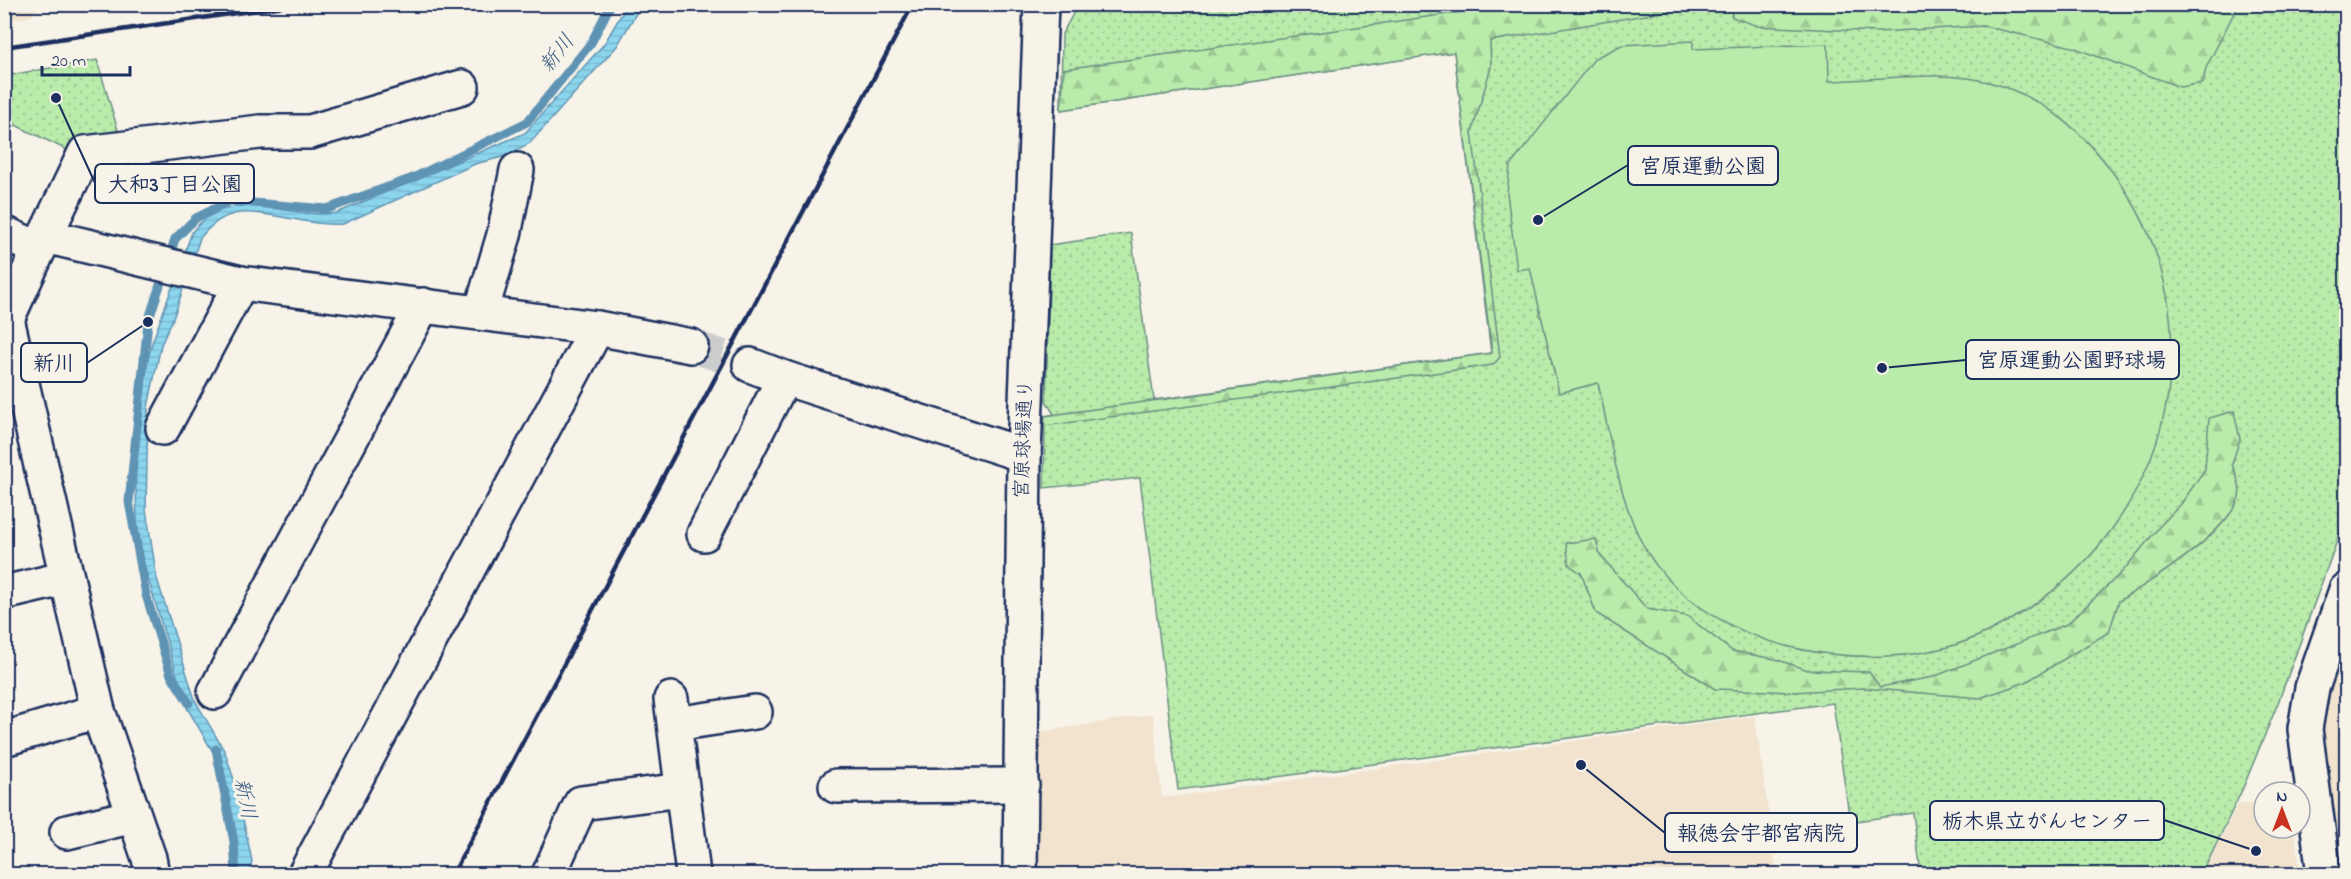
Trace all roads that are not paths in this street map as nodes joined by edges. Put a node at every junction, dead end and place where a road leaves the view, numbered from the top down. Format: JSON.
{"nodes":[{"id":1,"x":1041,"y":4,"type":"edge"},
{"id":2,"x":462,"y":87,"type":"dead end"},
{"id":3,"x":517,"y":170,"type":"dead end"},
{"id":4,"x":4,"y":233,"type":"edge"},
{"id":5,"x":42,"y":242,"type":"junction"},
{"id":6,"x":241,"y":283,"type":"junction"},
{"id":7,"x":423,"y":305,"type":"junction"},
{"id":8,"x":482,"y":312,"type":"junction"},
{"id":9,"x":6,"y":319,"type":"edge"},
{"id":10,"x":597,"y":328,"type":"junction"},
{"id":11,"x":691,"y":346,"type":"tunnel mouth"},
{"id":12,"x":750,"y":364,"type":"tunnel mouth"},
{"id":13,"x":784,"y":378,"type":"junction"},
{"id":14,"x":163,"y":428,"type":"dead end"},
{"id":15,"x":1024,"y":455,"type":"junction"},
{"id":16,"x":704,"y":534,"type":"dead end"},
{"id":17,"x":68,"y":578,"type":"junction"},
{"id":18,"x":2346,"y":590,"type":"edge"},
{"id":19,"x":12,"y":591,"type":"dead end"},
{"id":20,"x":215,"y":692,"type":"dead end"},
{"id":21,"x":98,"y":711,"type":"junction"},
{"id":22,"x":755,"y":712,"type":"dead end"},
{"id":23,"x":4,"y":739,"type":"edge"},
{"id":24,"x":836,"y":786,"type":"dead end"},
{"id":25,"x":1022,"y":786,"type":"junction"},
{"id":26,"x":682,"y":790,"type":"junction"},
{"id":27,"x":134,"y":816,"type":"junction"},
{"id":28,"x":68,"y":832,"type":"dead end"},
{"id":29,"x":152,"y":874,"type":"edge"},
{"id":30,"x":305,"y":874,"type":"edge"},
{"id":31,"x":549,"y":874,"type":"edge"},
{"id":32,"x":693,"y":874,"type":"edge"},
{"id":33,"x":1020,"y":874,"type":"edge"},
{"id":34,"x":2324,"y":874,"type":"edge"}],
"edges":[{"from":1,"to":15,"type":"street","name":"宮原球場通り"},
{"from":2,"to":5,"type":"street"},
{"from":3,"to":8,"type":"street"},
{"from":4,"to":5,"type":"street"},
{"from":5,"to":6,"type":"street"},
{"from":5,"to":9,"type":"street"},
{"from":6,"to":7,"type":"street"},
{"from":6,"to":14,"type":"street"},
{"from":7,"to":8,"type":"street"},
{"from":7,"to":20,"type":"street"},
{"from":8,"to":10,"type":"street"},
{"from":9,"to":17,"type":"street"},
{"from":10,"to":11,"type":"street"},
{"from":10,"to":30,"type":"street"},
{"from":12,"to":13,"type":"street"},
{"from":13,"to":15,"type":"street"},
{"from":13,"to":16,"type":"street"},
{"from":15,"to":25,"type":"street","name":"宮原球場通り"},
{"from":17,"to":19,"type":"street"},
{"from":17,"to":21,"type":"street"},
{"from":18,"to":34,"type":"street"},
{"from":21,"to":23,"type":"street"},
{"from":21,"to":27,"type":"street"},
{"from":22,"to":26,"type":"street"},
{"from":24,"to":25,"type":"street"},
{"from":25,"to":33,"type":"street","name":"宮原球場通り"},
{"from":26,"to":31,"type":"street"},
{"from":26,"to":32,"type":"street"},
{"from":27,"to":28,"type":"street"},
{"from":27,"to":29,"type":"street"}]}
